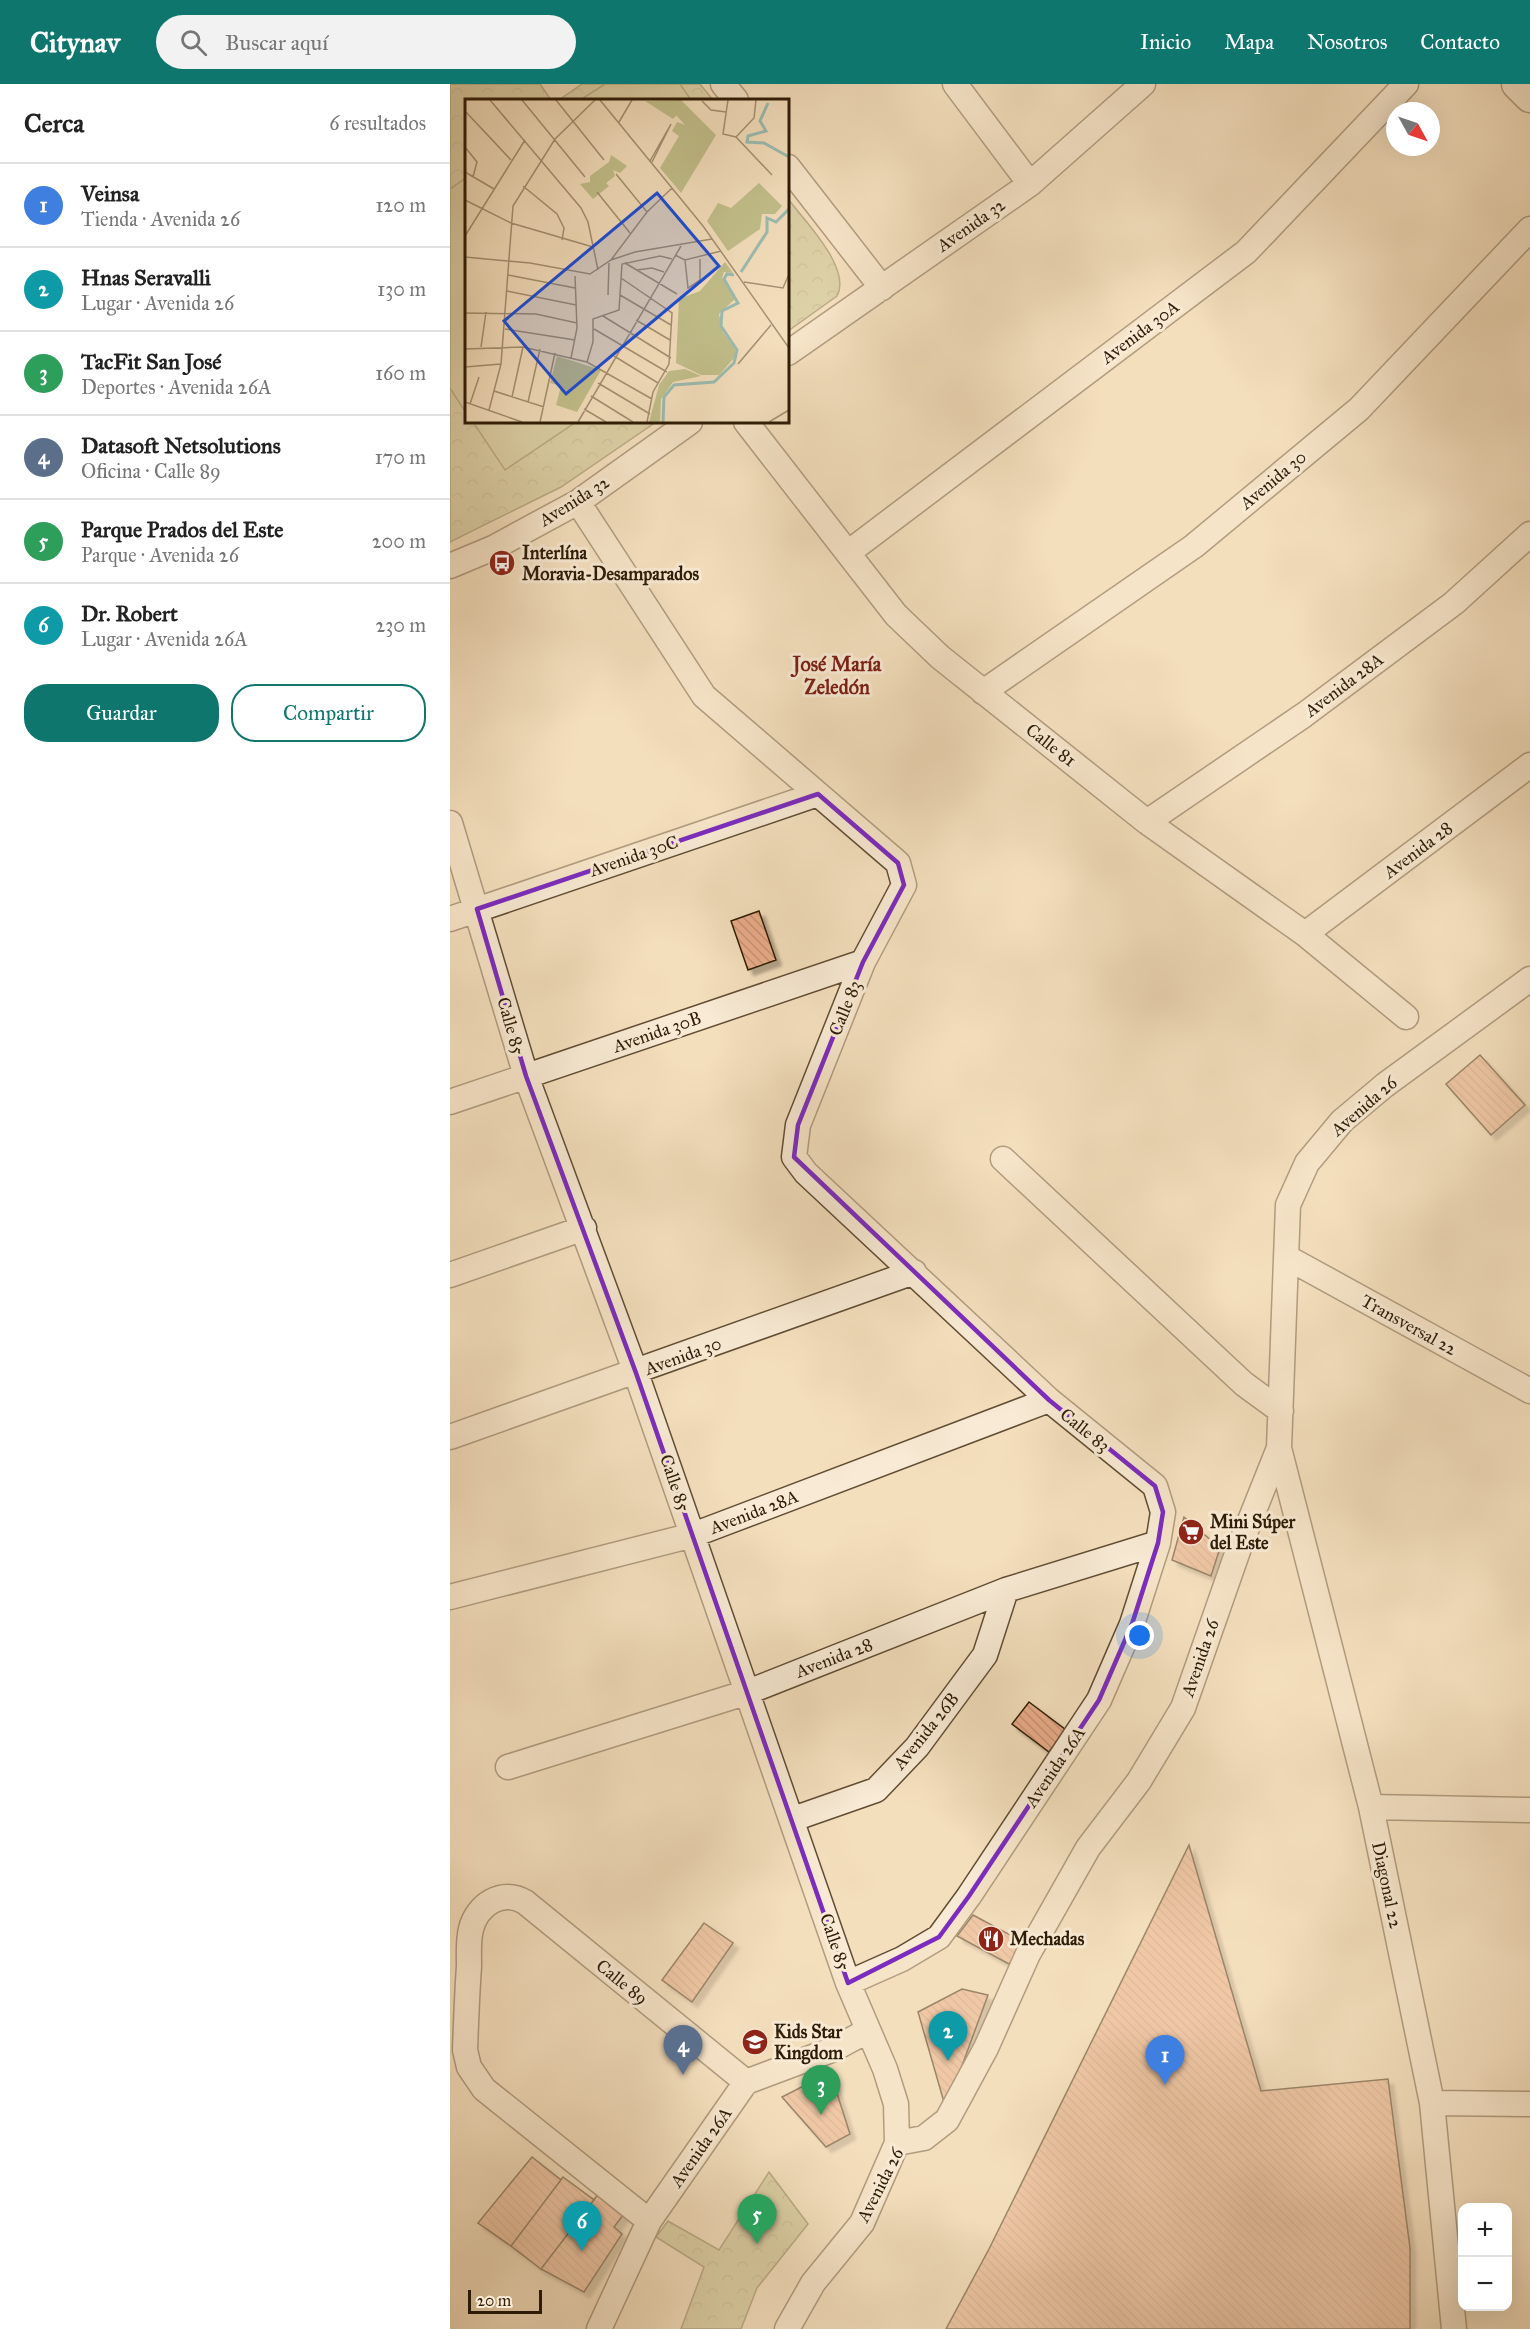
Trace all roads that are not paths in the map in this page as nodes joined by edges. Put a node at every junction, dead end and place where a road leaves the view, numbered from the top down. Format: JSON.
{"nodes":[{"id":1,"x":723,"y":84,"type":"edge"},
{"id":2,"x":955,"y":84,"type":"edge"},
{"id":3,"x":1143,"y":84,"type":"edge"},
{"id":4,"x":1406,"y":84,"type":"edge"},
{"id":5,"x":1516,"y":84,"type":"edge"},
{"id":6,"x":1530,"y":97,"type":"edge"},
{"id":7,"x":735,"y":99,"type":"edge"},
{"id":8,"x":789,"y":167,"type":"edge"},
{"id":9,"x":1030,"y":183,"type":"junction"},
{"id":10,"x":1530,"y":229,"type":"edge"},
{"id":11,"x":882,"y":288,"type":"junction"},
{"id":12,"x":789,"y":352,"type":"edge"},
{"id":13,"x":689,"y":423,"type":"edge"},
{"id":14,"x":747,"y":423,"type":"edge"},
{"id":15,"x":578,"y":502,"type":"junction"},
{"id":16,"x":1530,"y":534,"type":"edge"},
{"id":17,"x":849,"y":552,"type":"junction"},
{"id":18,"x":450,"y":566,"type":"edge"},
{"id":19,"x":983,"y":692,"type":"junction"},
{"id":20,"x":1530,"y":765,"type":"edge"},
{"id":21,"x":818,"y":794,"type":"junction"},
{"id":22,"x":1148,"y":822,"type":"junction"},
{"id":23,"x":450,"y":823,"type":"edge"},
{"id":24,"x":477,"y":909,"type":"junction"},
{"id":25,"x":450,"y":919,"type":"edge"},
{"id":26,"x":1305,"y":934,"type":"junction"},
{"id":27,"x":863,"y":962,"type":"junction"},
{"id":28,"x":1530,"y":979,"type":"edge"},
{"id":29,"x":1406,"y":1017,"type":"dead end"},
{"id":30,"x":526,"y":1076,"type":"junction"},
{"id":31,"x":450,"y":1102,"type":"edge"},
{"id":32,"x":1003,"y":1159,"type":"dead end"},
{"id":33,"x":584,"y":1228,"type":"junction"},
{"id":34,"x":1288,"y":1258,"type":"junction"},
{"id":35,"x":914,"y":1272,"type":"junction"},
{"id":36,"x":450,"y":1275,"type":"edge"},
{"id":37,"x":636,"y":1373,"type":"junction"},
{"id":38,"x":1526,"y":1383,"type":"edge"},
{"id":39,"x":1048,"y":1400,"type":"junction"},
{"id":40,"x":1281,"y":1411,"type":"junction"},
{"id":41,"x":450,"y":1437,"type":"edge"},
{"id":42,"x":1279,"y":1448,"type":"junction"},
{"id":43,"x":1155,"y":1486,"type":"joint"},
{"id":44,"x":693,"y":1535,"type":"junction"},
{"id":45,"x":1158,"y":1543,"type":"junction"},
{"id":46,"x":1006,"y":1590,"type":"junction"},
{"id":47,"x":450,"y":1597,"type":"edge"},
{"id":48,"x":748,"y":1692,"type":"junction"},
{"id":49,"x":508,"y":1767,"type":"dead end"},
{"id":50,"x":1371,"y":1807,"type":"junction"},
{"id":51,"x":1530,"y":1810,"type":"edge"},
{"id":52,"x":793,"y":1819,"type":"junction"},
{"id":53,"x":849,"y":1983,"type":"junction"},
{"id":54,"x":867,"y":2031,"type":"junction"},
{"id":55,"x":746,"y":2082,"type":"junction"},
{"id":56,"x":1432,"y":2103,"type":"junction"},
{"id":57,"x":1530,"y":2104,"type":"edge"},
{"id":58,"x":897,"y":2143,"type":"junction"},
{"id":59,"x":649,"y":2221,"type":"junction"},
{"id":60,"x":599,"y":2329,"type":"edge"},
{"id":61,"x":787,"y":2329,"type":"edge"},
{"id":62,"x":1454,"y":2329,"type":"edge"}],
"edges":[{"from":1,"to":7,"type":"street"},
{"from":2,"to":9,"type":"street"},
{"from":3,"to":9,"type":"street","name":"Avenida 32"},
{"from":4,"to":17,"type":"street","name":"Avenida 30A"},
{"from":5,"to":6,"type":"street"},
{"from":8,"to":11,"type":"street"},
{"from":9,"to":11,"type":"street","name":"Avenida 32"},
{"from":10,"to":19,"type":"street","name":"Avenida 30"},
{"from":11,"to":12,"type":"street","name":"Avenida 32"},
{"from":13,"to":15,"type":"street","name":"Avenida 32"},
{"from":14,"to":17,"type":"street","name":"Calle 81"},
{"from":15,"to":18,"type":"street","name":"Avenida 32"},
{"from":15,"to":21,"type":"street","name":"Calle 83"},
{"from":16,"to":22,"type":"street","name":"Avenida 28A"},
{"from":17,"to":19,"type":"street","name":"Calle 81"},
{"from":19,"to":22,"type":"street","name":"Calle 81"},
{"from":20,"to":26,"type":"street","name":"Avenida 28"},
{"from":21,"to":24,"type":"street","name":"Avenida 30C"},
{"from":21,"to":27,"type":"street","name":"Calle 83"},
{"from":22,"to":26,"type":"street","name":"Calle 81"},
{"from":23,"to":24,"type":"street","name":"Calle 85"},
{"from":24,"to":25,"type":"street","name":"Avenida 30C"},
{"from":24,"to":30,"type":"street","name":"Calle 85"},
{"from":26,"to":29,"type":"street","name":"Calle 81"},
{"from":27,"to":30,"type":"street","name":"Avenida 30B"},
{"from":27,"to":35,"type":"street","name":"Calle 83"},
{"from":28,"to":34,"type":"street","name":"Avenida 26"},
{"from":30,"to":31,"type":"street","name":"Avenida 30B"},
{"from":30,"to":33,"type":"street","name":"Calle 85"},
{"from":32,"to":40,"type":"street"},
{"from":33,"to":36,"type":"street"},
{"from":33,"to":37,"type":"street","name":"Calle 85"},
{"from":34,"to":38,"type":"street","name":"Transversal 22"},
{"from":34,"to":40,"type":"street","name":"Avenida 26"},
{"from":35,"to":37,"type":"street","name":"Avenida 30"},
{"from":35,"to":39,"type":"street","name":"Calle 83"},
{"from":37,"to":41,"type":"street","name":"Avenida 30"},
{"from":37,"to":44,"type":"street","name":"Calle 85"},
{"from":39,"to":43,"type":"street","name":"Calle 83"},
{"from":39,"to":44,"type":"street","name":"Avenida 28A"},
{"from":40,"to":42,"type":"street","name":"Avenida 26"},
{"from":42,"to":50,"type":"street","name":"Diagonal 22"},
{"from":42,"to":58,"type":"street","name":"Avenida 26"},
{"from":43,"to":45,"type":"street","name":"Avenida 26A"},
{"from":44,"to":47,"type":"street","name":"Avenida 28A"},
{"from":44,"to":48,"type":"street","name":"Calle 85"},
{"from":45,"to":46,"type":"street","name":"Avenida 28"},
{"from":45,"to":53,"type":"street","name":"Avenida 26A"},
{"from":46,"to":48,"type":"street","name":"Avenida 28"},
{"from":46,"to":52,"type":"street","name":"Avenida 26B"},
{"from":48,"to":49,"type":"street","name":"Avenida 28"},
{"from":48,"to":52,"type":"street","name":"Calle 85"},
{"from":50,"to":51,"type":"street"},
{"from":50,"to":56,"type":"street","name":"Diagonal 22"},
{"from":52,"to":53,"type":"street","name":"Calle 85"},
{"from":53,"to":54,"type":"street","name":"Calle 85"},
{"from":54,"to":55,"type":"street"},
{"from":54,"to":58,"type":"street","name":"Calle 85"},
{"from":55,"to":59,"type":"street","name":"Avenida 26A"},
{"from":55,"to":59,"type":"street","name":"Calle 89"},
{"from":56,"to":57,"type":"street"},
{"from":56,"to":62,"type":"street","name":"Diagonal 22"},
{"from":58,"to":61,"type":"street","name":"Avenida 26"},
{"from":59,"to":60,"type":"street","name":"Avenida 26A"}]}
